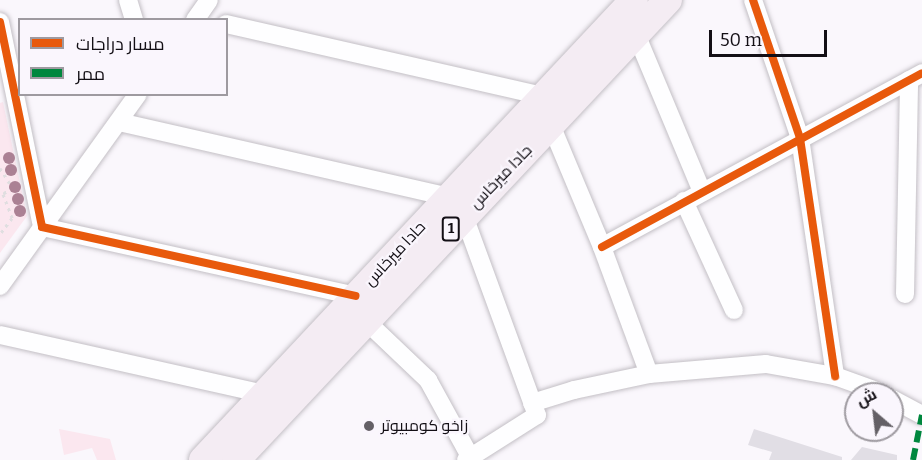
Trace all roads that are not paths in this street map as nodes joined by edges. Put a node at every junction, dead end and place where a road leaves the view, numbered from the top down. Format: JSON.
{"nodes":[{"id":1,"x":128,"y":0,"type":"edge"},
{"id":2,"x":209,"y":0,"type":"edge"},
{"id":3,"x":668,"y":0,"type":"edge"},
{"id":4,"x":628,"y":1,"type":"edge"},
{"id":5,"x":756,"y":1,"type":"edge"},
{"id":6,"x":133,"y":18,"type":"edge"},
{"id":7,"x":200,"y":18,"type":"edge"},
{"id":8,"x":0,"y":22,"type":"edge"},
{"id":9,"x":228,"y":24,"type":"edge"},
{"id":10,"x":636,"y":34,"type":"junction"},
{"id":11,"x":915,"y":77,"type":"edge"},
{"id":12,"x":7,"y":90,"type":"edge"},
{"id":13,"x":137,"y":96,"type":"edge"},
{"id":14,"x":543,"y":96,"type":"junction"},
{"id":15,"x":119,"y":122,"type":"junction"},
{"id":16,"x":551,"y":125,"type":"junction"},
{"id":17,"x":800,"y":138,"type":"junction"},
{"id":18,"x":702,"y":192,"type":"junction"},
{"id":19,"x":684,"y":201,"type":"junction"},
{"id":20,"x":457,"y":206,"type":"junction"},
{"id":21,"x":42,"y":227,"type":"junction"},
{"id":22,"x":602,"y":247,"type":"junction"},
{"id":23,"x":0,"y":286,"type":"edge"},
{"id":24,"x":905,"y":294,"type":"dead end"},
{"id":25,"x":360,"y":309,"type":"junction"},
{"id":26,"x":734,"y":310,"type":"dead end"},
{"id":27,"x":0,"y":335,"type":"edge"},
{"id":28,"x":649,"y":374,"type":"junction"},
{"id":29,"x":835,"y":376,"type":"junction"},
{"id":30,"x":852,"y":382,"type":"edge"},
{"id":31,"x":264,"y":394,"type":"junction"},
{"id":32,"x":532,"y":403,"type":"junction"},
{"id":33,"x":904,"y":405,"type":"edge"},
{"id":34,"x":922,"y":415,"type":"edge"},
{"id":35,"x":243,"y":449,"type":"edge"},
{"id":36,"x":469,"y":459,"type":"edge"},
{"id":37,"x":203,"y":460,"type":"edge"}],
"edges":[{"from":1,"to":6,"type":"street"},
{"from":2,"to":7,"type":"street"},
{"from":3,"to":10,"type":"main road","name":"جادا ميرخاس","number":"1"},
{"from":4,"to":14,"type":"main road","name":"حادا ميرخاس"},
{"from":5,"to":17,"type":"street"},
{"from":8,"to":12,"type":"street"},
{"from":9,"to":14,"type":"street"},
{"from":10,"to":16,"type":"main road","name":"جادا ميرخاس","number":"1"},
{"from":10,"to":18,"type":"street"},
{"from":11,"to":17,"type":"street"},
{"from":11,"to":24,"type":"street"},
{"from":12,"to":21,"type":"street"},
{"from":13,"to":15,"type":"street"},
{"from":14,"to":20,"type":"main road","name":"حادا ميرخاس"},
{"from":15,"to":20,"type":"street"},
{"from":15,"to":21,"type":"street"},
{"from":16,"to":20,"type":"main road","name":"جادا ميرخاس","number":"1"},
{"from":16,"to":22,"type":"street"},
{"from":17,"to":18,"type":"street"},
{"from":17,"to":29,"type":"street"},
{"from":18,"to":19,"type":"street"},
{"from":19,"to":22,"type":"street"},
{"from":19,"to":26,"type":"street"},
{"from":20,"to":25,"type":"main road","name":"حادا ميرخاس"},
{"from":20,"to":32,"type":"street"},
{"from":21,"to":23,"type":"street"},
{"from":21,"to":25,"type":"street"},
{"from":22,"to":28,"type":"street"},
{"from":25,"to":31,"type":"main road","name":"حادا ميرخاس"},
{"from":25,"to":35,"type":"main road"},
{"from":25,"to":36,"type":"street"},
{"from":27,"to":31,"type":"street"},
{"from":28,"to":29,"type":"street"},
{"from":28,"to":32,"type":"street"},
{"from":29,"to":30,"type":"street"},
{"from":31,"to":35,"type":"main road","name":"حادا ميرخاس"},
{"from":32,"to":36,"type":"street"},
{"from":33,"to":34,"type":"street"},
{"from":35,"to":37,"type":"main road"}]}
